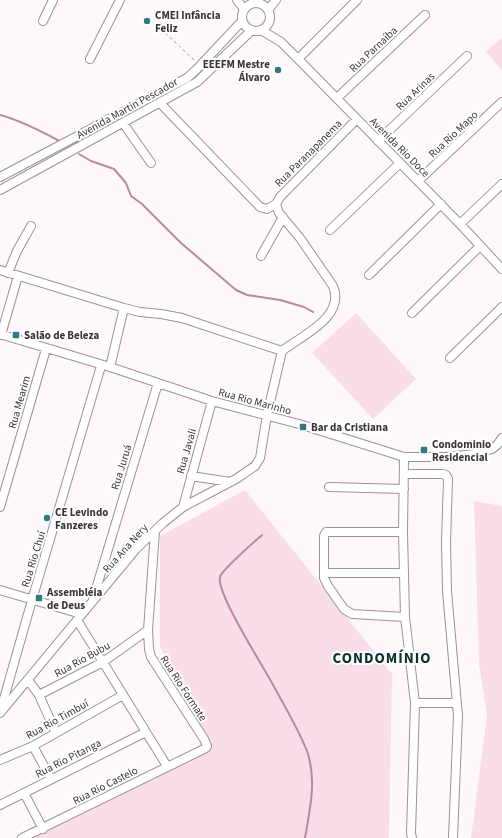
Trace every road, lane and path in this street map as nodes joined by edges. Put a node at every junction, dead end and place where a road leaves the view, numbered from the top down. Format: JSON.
{"nodes":[{"id":1,"x":53,"y":0,"type":"edge"},
{"id":2,"x":120,"y":0,"type":"edge"},
{"id":3,"x":237,"y":0,"type":"edge"},
{"id":4,"x":269,"y":0,"type":"edge"},
{"id":5,"x":276,"y":0,"type":"edge"},
{"id":6,"x":357,"y":0,"type":"edge"},
{"id":7,"x":260,"y":4,"type":"junction"},
{"id":8,"x":246,"y":5,"type":"edge"},
{"id":9,"x":268,"y":10,"type":"junction"},
{"id":10,"x":425,"y":15,"type":"dead end"},
{"id":11,"x":43,"y":21,"type":"dead end"},
{"id":12,"x":242,"y":21,"type":"junction"},
{"id":13,"x":269,"y":21,"type":"junction"},
{"id":14,"x":161,"y":29,"type":"dead end"},
{"id":15,"x":252,"y":30,"type":"junction"},
{"id":16,"x":261,"y":30,"type":"junction"},
{"id":17,"x":281,"y":42,"type":"junction"},
{"id":18,"x":467,"y":56,"type":"dead end"},
{"id":19,"x":90,"y":58,"type":"dead end"},
{"id":20,"x":298,"y":59,"type":"junction"},
{"id":21,"x":200,"y":66,"type":"junction"},
{"id":22,"x":336,"y":98,"type":"junction"},
{"id":23,"x":502,"y":102,"type":"edge"},
{"id":24,"x":160,"y":103,"type":"junction"},
{"id":25,"x":357,"y":119,"type":"junction"},
{"id":26,"x":123,"y":123,"type":"junction"},
{"id":27,"x":378,"y":141,"type":"junction"},
{"id":28,"x":400,"y":162,"type":"junction"},
{"id":29,"x":151,"y":163,"type":"dead end"},
{"id":30,"x":0,"y":177,"type":"edge"},
{"id":31,"x":418,"y":181,"type":"junction"},
{"id":32,"x":502,"y":184,"type":"edge"},
{"id":33,"x":0,"y":190,"type":"edge"},
{"id":34,"x":276,"y":204,"type":"junction"},
{"id":35,"x":441,"y":204,"type":"junction"},
{"id":36,"x":283,"y":217,"type":"junction"},
{"id":37,"x":460,"y":224,"type":"junction"},
{"id":38,"x":31,"y":226,"type":"dead end"},
{"id":39,"x":330,"y":230,"type":"dead end"},
{"id":40,"x":480,"y":246,"type":"junction"},
{"id":41,"x":261,"y":256,"type":"dead end"},
{"id":42,"x":502,"y":268,"type":"edge"},
{"id":43,"x":4,"y":272,"type":"edge"},
{"id":44,"x":369,"y":275,"type":"dead end"},
{"id":45,"x":18,"y":276,"type":"junction"},
{"id":46,"x":502,"y":306,"type":"edge"},
{"id":47,"x":124,"y":308,"type":"junction"},
{"id":48,"x":412,"y":314,"type":"dead end"},
{"id":49,"x":0,"y":334,"type":"edge"},
{"id":50,"x":46,"y":349,"type":"junction"},
{"id":51,"x":282,"y":351,"type":"junction"},
{"id":52,"x":450,"y":358,"type":"dead end"},
{"id":53,"x":105,"y":367,"type":"junction"},
{"id":54,"x":158,"y":383,"type":"junction"},
{"id":55,"x":212,"y":401,"type":"junction"},
{"id":56,"x":267,"y":415,"type":"junction"},
{"id":57,"x":502,"y":438,"type":"edge"},
{"id":58,"x":404,"y":457,"type":"junction"},
{"id":59,"x":405,"y":474,"type":"junction"},
{"id":60,"x":190,"y":476,"type":"junction"},
{"id":61,"x":230,"y":482,"type":"junction"},
{"id":62,"x":329,"y":487,"type":"dead end"},
{"id":63,"x":404,"y":489,"type":"junction"},
{"id":64,"x":0,"y":507,"type":"edge"},
{"id":65,"x":183,"y":507,"type":"junction"},
{"id":66,"x":155,"y":531,"type":"junction"},
{"id":67,"x":403,"y":532,"type":"junction"},
{"id":68,"x":324,"y":573,"type":"junction"},
{"id":69,"x":403,"y":573,"type":"junction"},
{"id":70,"x":0,"y":590,"type":"edge"},
{"id":71,"x":32,"y":600,"type":"junction"},
{"id":72,"x":91,"y":603,"type":"junction"},
{"id":73,"x":79,"y":617,"type":"junction"},
{"id":74,"x":405,"y":617,"type":"junction"},
{"id":75,"x":148,"y":627,"type":"junction"},
{"id":76,"x":103,"y":662,"type":"junction"},
{"id":77,"x":28,"y":680,"type":"junction"},
{"id":78,"x":39,"y":695,"type":"junction"},
{"id":79,"x":123,"y":695,"type":"junction"},
{"id":80,"x":415,"y":703,"type":"junction"},
{"id":81,"x":457,"y":703,"type":"junction"},
{"id":82,"x":0,"y":712,"type":"edge"},
{"id":83,"x":146,"y":732,"type":"junction"},
{"id":84,"x":56,"y":733,"type":"junction"},
{"id":85,"x":33,"y":746,"type":"junction"},
{"id":86,"x":198,"y":752,"type":"joint"},
{"id":87,"x":0,"y":760,"type":"edge"},
{"id":88,"x":167,"y":766,"type":"junction"},
{"id":89,"x":51,"y":779,"type":"junction"},
{"id":90,"x":24,"y":793,"type":"junction"},
{"id":91,"x":0,"y":805,"type":"edge"},
{"id":92,"x":43,"y":829,"type":"junction"},
{"id":93,"x":22,"y":838,"type":"edge"},
{"id":94,"x":412,"y":838,"type":"edge"},
{"id":95,"x":453,"y":838,"type":"edge"}],
"edges":[{"from":1,"to":11,"type":"street"},
{"from":2,"to":19,"type":"street"},
{"from":3,"to":8,"type":"street"},
{"from":4,"to":7,"type":"street"},
{"from":5,"to":9,"type":"street"},
{"from":6,"to":20,"type":"street"},
{"from":7,"to":8,"type":"street"},
{"from":7,"to":9,"type":"street"},
{"from":8,"to":12,"type":"street"},
{"from":9,"to":13,"type":"street"},
{"from":10,"to":22,"type":"street","name":"Rua Parnaíba"},
{"from":12,"to":15,"type":"street"},
{"from":12,"to":21,"type":"street","name":"Avenida Martin Pescador"},
{"from":13,"to":16,"type":"street"},
{"from":13,"to":17,"type":"street","name":"Avenida Rio Doce"},
{"from":14,"to":21,"type":"path"},
{"from":15,"to":16,"type":"street"},
{"from":15,"to":24,"type":"street","name":"Avenida Martin Pescador"},
{"from":16,"to":17,"type":"street","name":"Avenida Rio Doce"},
{"from":17,"to":20,"type":"street","name":"Avenida Rio Doce"},
{"from":18,"to":27,"type":"street","name":"Rua Arinas"},
{"from":20,"to":22,"type":"street","name":"Avenida Rio Doce"},
{"from":21,"to":30,"type":"street","name":"Avenida Martin Pescador"},
{"from":22,"to":25,"type":"street","name":"Avenida Rio Doce"},
{"from":23,"to":31,"type":"street","name":"Rua Rio Mapo"},
{"from":24,"to":26,"type":"street","name":"Avenida Martin Pescador"},
{"from":24,"to":34,"type":"street"},
{"from":25,"to":27,"type":"street","name":"Avenida Rio Doce"},
{"from":25,"to":34,"type":"street","name":"Rua Paranapanema"},
{"from":26,"to":29,"type":"street"},
{"from":26,"to":33,"type":"street","name":"Avenida Martin Pescador"},
{"from":27,"to":28,"type":"street","name":"Avenida Rio Doce"},
{"from":28,"to":31,"type":"street","name":"Avenida Rio Doce"},
{"from":28,"to":39,"type":"street"},
{"from":31,"to":35,"type":"street","name":"Avenida Rio Doce"},
{"from":32,"to":37,"type":"street"},
{"from":34,"to":36,"type":"street","name":"Rua Paranapanema"},
{"from":35,"to":37,"type":"street","name":"Avenida Rio Doce"},
{"from":35,"to":44,"type":"street"},
{"from":36,"to":41,"type":"street"},
{"from":36,"to":51,"type":"street","name":"Rua Paranapanema"},
{"from":37,"to":40,"type":"street","name":"Avenida Rio Doce"},
{"from":38,"to":43,"type":"street"},
{"from":40,"to":42,"type":"street","name":"Avenida Rio Doce"},
{"from":40,"to":48,"type":"street"},
{"from":43,"to":45,"type":"street"},
{"from":45,"to":47,"type":"street"},
{"from":45,"to":49,"type":"street"},
{"from":46,"to":52,"type":"street"},
{"from":47,"to":51,"type":"street"},
{"from":47,"to":53,"type":"street","name":"Rua Rio Chuí"},
{"from":49,"to":50,"type":"street","name":"Rua Rio Marinho"},
{"from":50,"to":53,"type":"street","name":"Rua Rio Marinho"},
{"from":50,"to":64,"type":"street","name":"Rua Mearim"},
{"from":51,"to":56,"type":"street","name":"Rua Ana Nery"},
{"from":53,"to":54,"type":"street","name":"Rua Rio Marinho"},
{"from":53,"to":71,"type":"street","name":"Rua Rio Chuí"},
{"from":54,"to":55,"type":"street","name":"Rua Rio Marinho"},
{"from":54,"to":72,"type":"street","name":"Rua Juruá"},
{"from":55,"to":56,"type":"street","name":"Rua Rio Marinho"},
{"from":55,"to":60,"type":"street","name":"Rua Javali"},
{"from":56,"to":58,"type":"street","name":"Rua Rio Marinho"},
{"from":56,"to":61,"type":"street","name":"Rua Ana Nery"},
{"from":57,"to":58,"type":"street","name":"Rua Rio Marinho"},
{"from":58,"to":59,"type":"street"},
{"from":59,"to":63,"type":"street"},
{"from":59,"to":81,"type":"street"},
{"from":60,"to":61,"type":"street"},
{"from":60,"to":65,"type":"street","name":"Rua Javali"},
{"from":61,"to":65,"type":"street","name":"Rua Ana Nery"},
{"from":62,"to":63,"type":"street"},
{"from":63,"to":67,"type":"street"},
{"from":65,"to":66,"type":"street","name":"Rua Ana Nery"},
{"from":66,"to":72,"type":"street","name":"Rua Ana Nery"},
{"from":66,"to":75,"type":"street"},
{"from":67,"to":68,"type":"street"},
{"from":67,"to":69,"type":"street"},
{"from":68,"to":69,"type":"street"},
{"from":68,"to":74,"type":"street"},
{"from":69,"to":74,"type":"street"},
{"from":70,"to":71,"type":"street"},
{"from":71,"to":73,"type":"street"},
{"from":71,"to":82,"type":"street","name":"Rua Rio Chuí"},
{"from":72,"to":73,"type":"street","name":"Rua Ana Nery"},
{"from":73,"to":76,"type":"street"},
{"from":73,"to":77,"type":"street","name":"Rua Ana Nery"},
{"from":74,"to":80,"type":"street"},
{"from":75,"to":76,"type":"street","name":"Rua Rio Bubu"},
{"from":75,"to":86,"type":"street","name":"Rua Rio Formate"},
{"from":76,"to":78,"type":"street","name":"Rua Rio Bubu"},
{"from":76,"to":79,"type":"street"},
{"from":77,"to":78,"type":"street"},
{"from":77,"to":82,"type":"street","name":"Rua Ana Nery"},
{"from":78,"to":84,"type":"street"},
{"from":79,"to":83,"type":"street"},
{"from":79,"to":84,"type":"street","name":"Rua Rio Timbuí"},
{"from":80,"to":81,"type":"street"},
{"from":80,"to":94,"type":"street"},
{"from":81,"to":95,"type":"street"},
{"from":83,"to":88,"type":"street"},
{"from":83,"to":89,"type":"street","name":"Rua Rio Pitanga"},
{"from":84,"to":85,"type":"street","name":"Rua Rio Timbuí"},
{"from":85,"to":87,"type":"street","name":"Rua Rio Timbuí"},
{"from":85,"to":89,"type":"street"},
{"from":86,"to":88,"type":"street","name":"Rua Rio Castelo"},
{"from":88,"to":92,"type":"street","name":"Rua Rio Castelo"},
{"from":89,"to":90,"type":"street","name":"Rua Rio Pitanga"},
{"from":90,"to":91,"type":"street","name":"Rua Rio Pitanga"},
{"from":90,"to":92,"type":"street"},
{"from":92,"to":93,"type":"street","name":"Rua Rio Castelo"}]}
